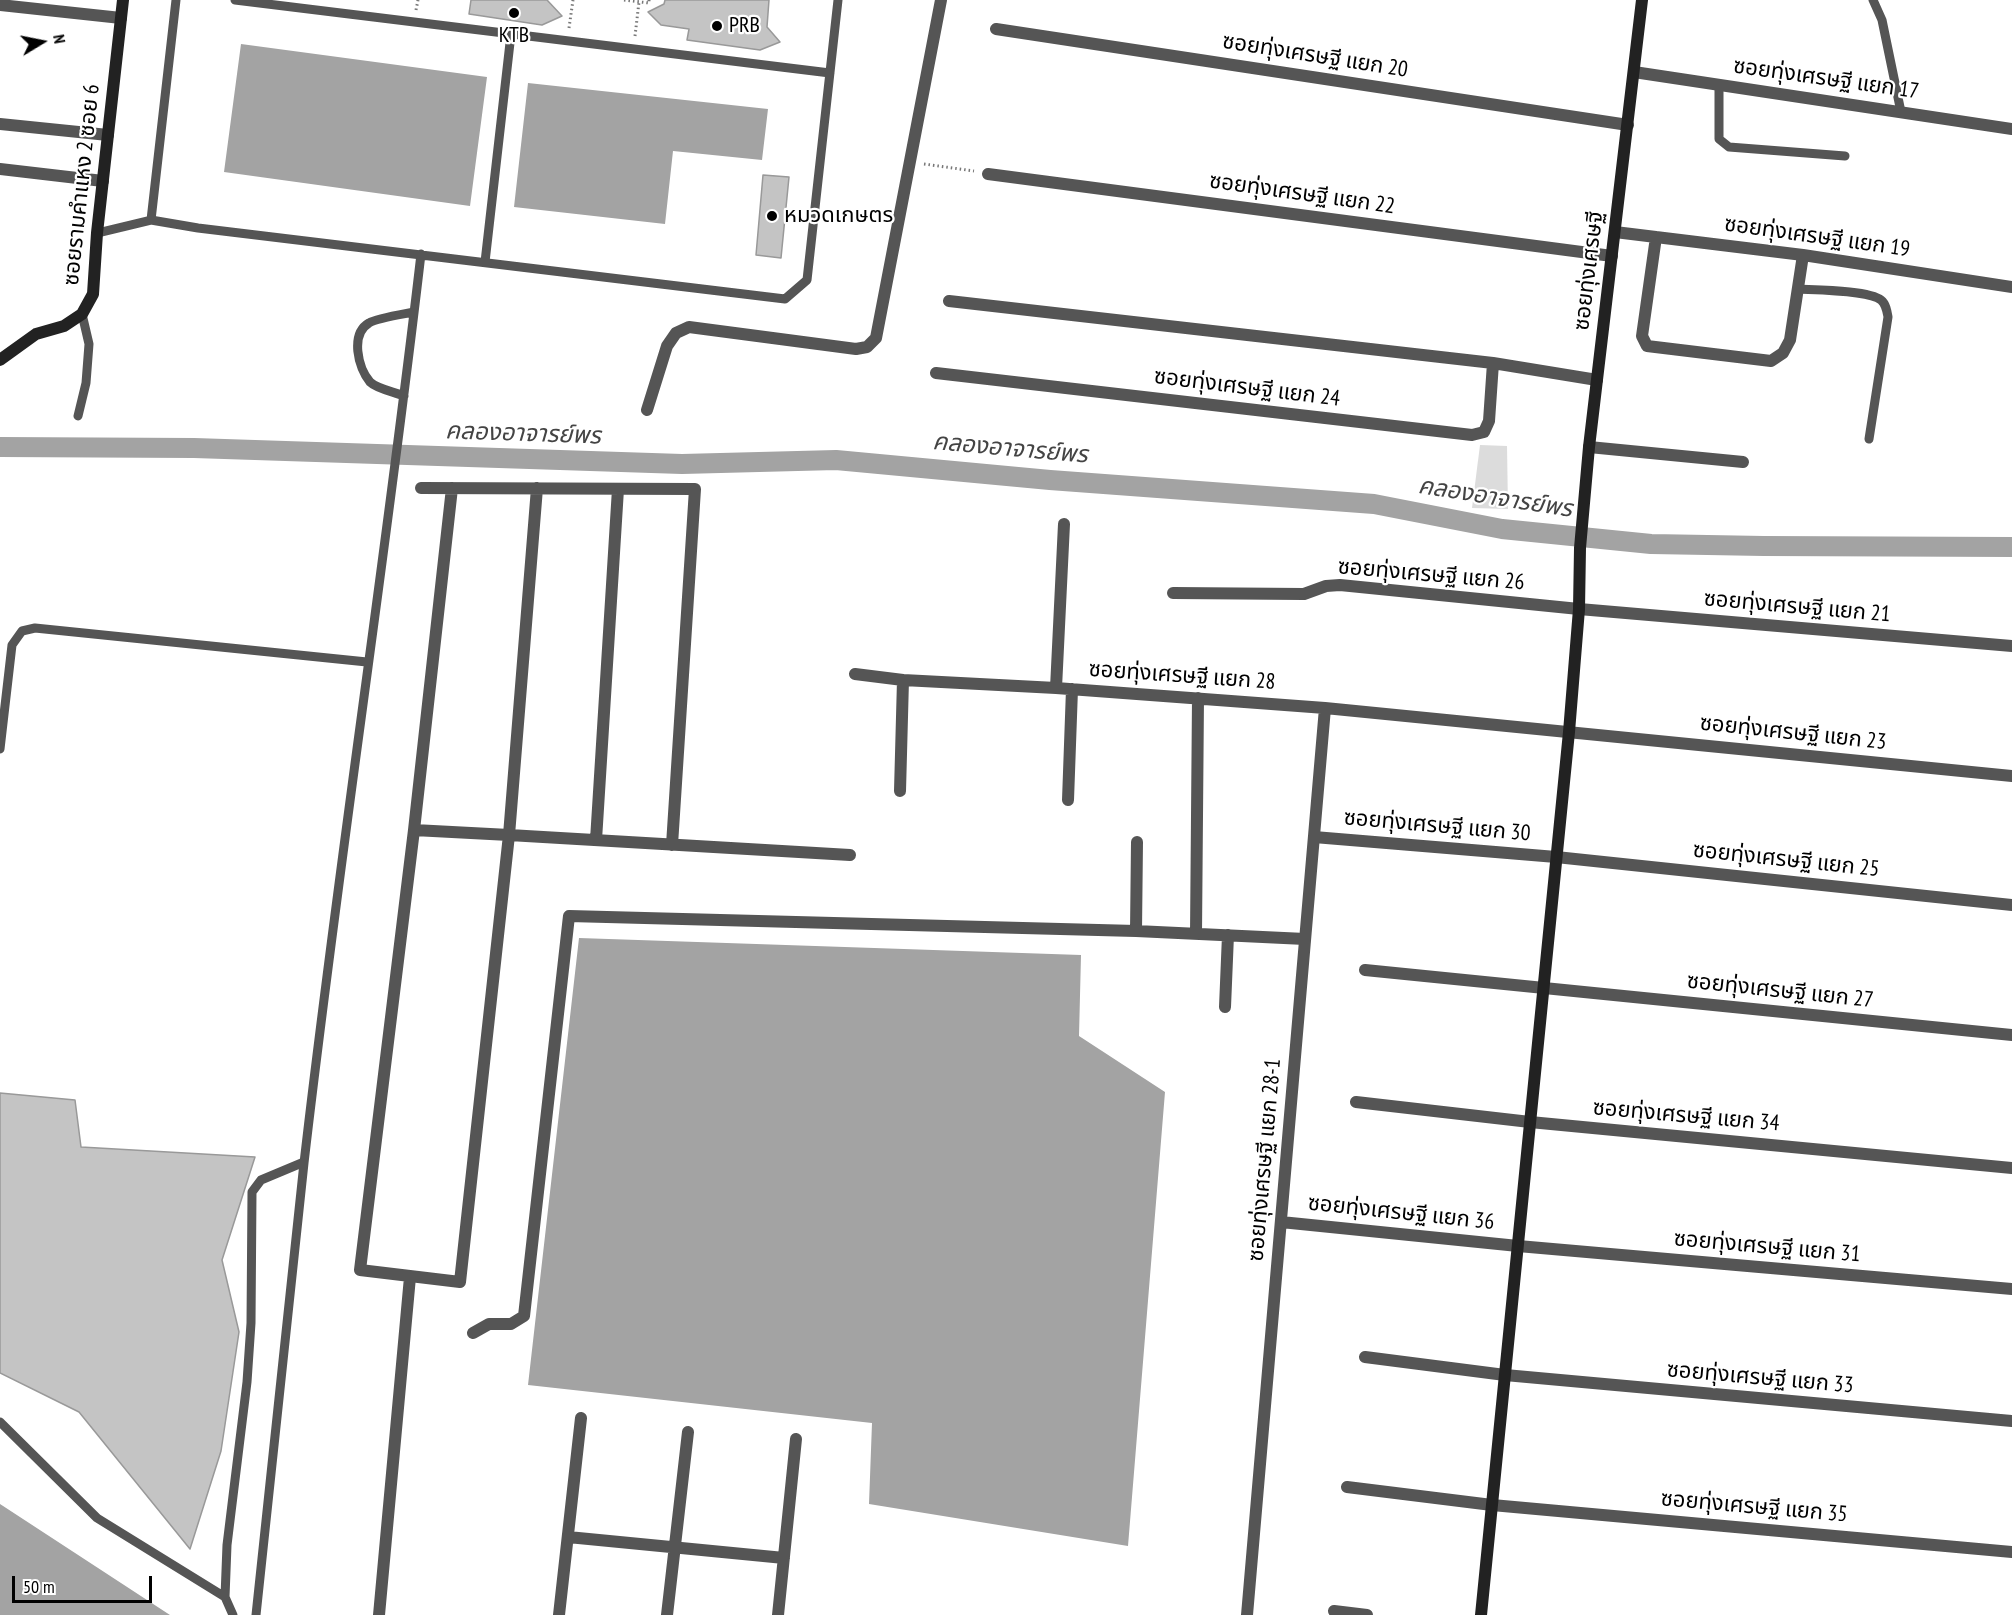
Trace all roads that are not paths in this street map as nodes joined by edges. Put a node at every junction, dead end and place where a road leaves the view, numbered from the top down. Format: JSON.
{"nodes":[{"id":1,"x":123,"y":0,"type":"edge"},
{"id":2,"x":176,"y":0,"type":"edge"},
{"id":3,"x":235,"y":0,"type":"edge"},
{"id":4,"x":837,"y":0,"type":"edge"},
{"id":5,"x":941,"y":0,"type":"edge"},
{"id":6,"x":1642,"y":0,"type":"edge"},
{"id":7,"x":1873,"y":0,"type":"edge"},
{"id":8,"x":0,"y":4,"type":"edge"},
{"id":9,"x":122,"y":18,"type":"junction"},
{"id":10,"x":996,"y":29,"type":"dead end"},
{"id":11,"x":511,"y":34,"type":"junction"},
{"id":12,"x":1635,"y":72,"type":"junction"},
{"id":13,"x":830,"y":73,"type":"junction"},
{"id":14,"x":1719,"y":85,"type":"junction"},
{"id":15,"x":1901,"y":112,"type":"junction"},
{"id":16,"x":0,"y":124,"type":"edge"},
{"id":17,"x":1628,"y":125,"type":"junction"},
{"id":18,"x":2012,"y":129,"type":"edge"},
{"id":19,"x":108,"y":135,"type":"junction"},
{"id":20,"x":1845,"y":156,"type":"dead end"},
{"id":21,"x":0,"y":169,"type":"edge"},
{"id":22,"x":988,"y":174,"type":"road end"},
{"id":23,"x":103,"y":181,"type":"junction"},
{"id":24,"x":150,"y":220,"type":"junction"},
{"id":25,"x":1615,"y":232,"type":"junction"},
{"id":26,"x":97,"y":233,"type":"junction"},
{"id":27,"x":1656,"y":237,"type":"junction"},
{"id":28,"x":421,"y":254,"type":"junction"},
{"id":29,"x":1803,"y":255,"type":"junction"},
{"id":30,"x":1611,"y":256,"type":"junction"},
{"id":31,"x":485,"y":262,"type":"junction"},
{"id":32,"x":2012,"y":287,"type":"edge"},
{"id":33,"x":1797,"y":289,"type":"junction"},
{"id":34,"x":949,"y":301,"type":"dead end"},
{"id":35,"x":414,"y":312,"type":"junction"},
{"id":36,"x":82,"y":314,"type":"junction"},
{"id":37,"x":0,"y":359,"type":"edge"},
{"id":38,"x":1493,"y":363,"type":"junction"},
{"id":39,"x":936,"y":373,"type":"dead end"},
{"id":40,"x":1597,"y":380,"type":"junction"},
{"id":41,"x":404,"y":396,"type":"junction"},
{"id":42,"x":647,"y":410,"type":"dead end"},
{"id":43,"x":78,"y":416,"type":"dead end"},
{"id":44,"x":1869,"y":439,"type":"dead end"},
{"id":45,"x":1589,"y":447,"type":"junction"},
{"id":46,"x":1743,"y":462,"type":"dead end"},
{"id":47,"x":421,"y":488,"type":"dead end"},
{"id":48,"x":452,"y":488,"type":"junction"},
{"id":49,"x":537,"y":488,"type":"junction"},
{"id":50,"x":618,"y":489,"type":"junction"},
{"id":51,"x":1064,"y":524,"type":"dead end"},
{"id":52,"x":1173,"y":593,"type":"dead end"},
{"id":53,"x":1579,"y":609,"type":"junction"},
{"id":54,"x":2012,"y":646,"type":"edge"},
{"id":55,"x":368,"y":662,"type":"junction"},
{"id":56,"x":855,"y":675,"type":"dead end"},
{"id":57,"x":903,"y":680,"type":"junction"},
{"id":58,"x":1056,"y":688,"type":"junction"},
{"id":59,"x":1072,"y":689,"type":"junction"},
{"id":60,"x":1198,"y":698,"type":"junction"},
{"id":61,"x":1325,"y":708,"type":"junction"},
{"id":62,"x":1569,"y":732,"type":"junction"},
{"id":63,"x":0,"y":749,"type":"edge"},
{"id":64,"x":2012,"y":776,"type":"edge"},
{"id":65,"x":900,"y":791,"type":"dead end"},
{"id":66,"x":1068,"y":800,"type":"dead end"},
{"id":67,"x":414,"y":830,"type":"junction"},
{"id":68,"x":509,"y":835,"type":"junction"},
{"id":69,"x":1314,"y":837,"type":"junction"},
{"id":70,"x":596,"y":840,"type":"junction"},
{"id":71,"x":1137,"y":842,"type":"dead end"},
{"id":72,"x":672,"y":844,"type":"junction"},
{"id":73,"x":850,"y":855,"type":"dead end"},
{"id":74,"x":1556,"y":857,"type":"junction"},
{"id":75,"x":2012,"y":904,"type":"edge"},
{"id":76,"x":1136,"y":931,"type":"junction"},
{"id":77,"x":1196,"y":934,"type":"junction"},
{"id":78,"x":1228,"y":935,"type":"junction"},
{"id":79,"x":1305,"y":939,"type":"junction"},
{"id":80,"x":1365,"y":970,"type":"dead end"},
{"id":81,"x":1544,"y":988,"type":"junction"},
{"id":82,"x":1226,"y":1007,"type":"dead end"},
{"id":83,"x":2012,"y":1035,"type":"edge"},
{"id":84,"x":1356,"y":1102,"type":"dead end"},
{"id":85,"x":1530,"y":1122,"type":"junction"},
{"id":86,"x":304,"y":1162,"type":"junction"},
{"id":87,"x":2012,"y":1168,"type":"edge"},
{"id":88,"x":1281,"y":1222,"type":"junction"},
{"id":89,"x":1518,"y":1246,"type":"junction"},
{"id":90,"x":410,"y":1276,"type":"junction"},
{"id":91,"x":2012,"y":1289,"type":"edge"},
{"id":92,"x":473,"y":1333,"type":"dead end"},
{"id":93,"x":1365,"y":1357,"type":"dead end"},
{"id":94,"x":1505,"y":1375,"type":"junction"},
{"id":95,"x":581,"y":1418,"type":"dead end"},
{"id":96,"x":0,"y":1422,"type":"edge"},
{"id":97,"x":2012,"y":1422,"type":"edge"},
{"id":98,"x":687,"y":1432,"type":"dead end"},
{"id":99,"x":796,"y":1439,"type":"dead end"},
{"id":100,"x":1347,"y":1487,"type":"dead end"},
{"id":101,"x":1492,"y":1504,"type":"junction"},
{"id":102,"x":568,"y":1537,"type":"junction"},
{"id":103,"x":675,"y":1547,"type":"junction"},
{"id":104,"x":2012,"y":1552,"type":"edge"},
{"id":105,"x":784,"y":1558,"type":"junction"},
{"id":106,"x":225,"y":1597,"type":"junction"},
{"id":107,"x":1334,"y":1611,"type":"dead end"},
{"id":108,"x":233,"y":1615,"type":"edge"},
{"id":109,"x":256,"y":1615,"type":"edge"},
{"id":110,"x":379,"y":1615,"type":"edge"},
{"id":111,"x":559,"y":1615,"type":"edge"},
{"id":112,"x":667,"y":1615,"type":"edge"},
{"id":113,"x":778,"y":1615,"type":"edge"},
{"id":114,"x":1247,"y":1615,"type":"edge"},
{"id":115,"x":1367,"y":1615,"type":"edge"},
{"id":116,"x":1481,"y":1615,"type":"edge"}],
"edges":[{"from":1,"to":9,"type":"main road","name":"ซอยรามคำแหง 2 ซอย 6"},
{"from":2,"to":24,"type":"lane"},
{"from":3,"to":11,"type":"lane"},
{"from":4,"to":13,"type":"lane"},
{"from":5,"to":42,"type":"street"},
{"from":6,"to":12,"type":"main road","name":"ซอยทุ่งเศรษฐี"},
{"from":7,"to":15,"type":"lane"},
{"from":8,"to":9,"type":"street"},
{"from":9,"to":19,"type":"main road","name":"ซอยรามคำแหง 2 ซอย 6"},
{"from":10,"to":17,"type":"street","name":"ซอยทุ่งเศรษฐี แยก 20"},
{"from":11,"to":13,"type":"lane"},
{"from":11,"to":31,"type":"lane"},
{"from":12,"to":14,"type":"street","name":"ซอยทุ่งเศรษฐี แยก 17"},
{"from":12,"to":17,"type":"main road","name":"ซอยทุ่งเศรษฐี"},
{"from":13,"to":31,"type":"lane"},
{"from":14,"to":15,"type":"street","name":"ซอยทุ่งเศรษฐี แยก 17"},
{"from":14,"to":20,"type":"lane"},
{"from":15,"to":18,"type":"street","name":"ซอยทุ่งเศรษฐี แยก 17"},
{"from":16,"to":19,"type":"street"},
{"from":17,"to":25,"type":"main road","name":"ซอยทุ่งเศรษฐี"},
{"from":19,"to":23,"type":"main road","name":"ซอยรามคำแหง 2 ซอย 6"},
{"from":21,"to":23,"type":"street"},
{"from":22,"to":30,"type":"street","name":"ซอยทุ่งเศรษฐี แยก 22"},
{"from":23,"to":26,"type":"main road","name":"ซอยรามคำแหง 2 ซอย 6"},
{"from":24,"to":26,"type":"lane"},
{"from":24,"to":28,"type":"lane"},
{"from":25,"to":27,"type":"street","name":"ซอยทุ่งเศรษฐี แยก 19"},
{"from":25,"to":30,"type":"main road","name":"ซอยทุ่งเศรษฐี"},
{"from":26,"to":36,"type":"main road","name":"ซอยรามคำแหง 2 ซอย 6"},
{"from":27,"to":29,"type":"street","name":"ซอยทุ่งเศรษฐี แยก 19"},
{"from":27,"to":33,"type":"street"},
{"from":28,"to":31,"type":"lane"},
{"from":28,"to":35,"type":"lane"},
{"from":29,"to":32,"type":"street","name":"ซอยทุ่งเศรษฐี แยก 19"},
{"from":29,"to":33,"type":"street"},
{"from":30,"to":40,"type":"main road","name":"ซอยทุ่งเศรษฐี"},
{"from":33,"to":44,"type":"lane"},
{"from":34,"to":38,"type":"street"},
{"from":35,"to":41,"type":"lane"},
{"from":35,"to":41,"type":"lane"},
{"from":36,"to":37,"type":"main road","name":"ซอยรามคำแหง 2 ซอย 6"},
{"from":36,"to":43,"type":"lane"},
{"from":38,"to":39,"type":"street","name":"ซอยทุ่งเศรษฐี แยก 24"},
{"from":38,"to":40,"type":"street"},
{"from":40,"to":45,"type":"main road","name":"ซอยทุ่งเศรษฐี"},
{"from":41,"to":55,"type":"lane"},
{"from":45,"to":46,"type":"street"},
{"from":45,"to":53,"type":"main road","name":"ซอยทุ่งเศรษฐี"},
{"from":47,"to":48,"type":"street"},
{"from":48,"to":49,"type":"street"},
{"from":48,"to":67,"type":"street"},
{"from":49,"to":50,"type":"street"},
{"from":49,"to":68,"type":"street"},
{"from":50,"to":70,"type":"street"},
{"from":50,"to":72,"type":"street"},
{"from":51,"to":58,"type":"street"},
{"from":52,"to":53,"type":"street","name":"ซอยทุ่งเศรษฐี แยก 26"},
{"from":53,"to":54,"type":"street","name":"ซอยทุ่งเศรษฐี แยก 21"},
{"from":53,"to":62,"type":"main road","name":"ซอยทุ่งเศรษฐี"},
{"from":55,"to":63,"type":"lane"},
{"from":55,"to":86,"type":"lane"},
{"from":56,"to":57,"type":"street","name":"ซอยทุ่งเศรษฐี แยก 28"},
{"from":57,"to":58,"type":"street","name":"ซอยทุ่งเศรษฐี แยก 28"},
{"from":57,"to":65,"type":"street"},
{"from":58,"to":59,"type":"street","name":"ซอยทุ่งเศรษฐี แยก 28"},
{"from":59,"to":60,"type":"street","name":"ซอยทุ่งเศรษฐี แยก 28"},
{"from":59,"to":66,"type":"street"},
{"from":60,"to":61,"type":"street","name":"ซอยทุ่งเศรษฐี แยก 28"},
{"from":60,"to":77,"type":"street"},
{"from":61,"to":62,"type":"street","name":"ซอยทุ่งเศรษฐี แยก 28"},
{"from":61,"to":69,"type":"street","name":"ซอยทุ่งเศรษฐี แยก 28-1"},
{"from":62,"to":64,"type":"street","name":"ซอยทุ่งเศรษฐี แยก 23"},
{"from":62,"to":74,"type":"main road","name":"ซอยทุ่งเศรษฐี"},
{"from":67,"to":68,"type":"street"},
{"from":67,"to":90,"type":"street"},
{"from":68,"to":70,"type":"street"},
{"from":68,"to":90,"type":"street"},
{"from":69,"to":74,"type":"street","name":"ซอยทุ่งเศรษฐี แยก 30"},
{"from":69,"to":79,"type":"street","name":"ซอยทุ่งเศรษฐี แยก 28-1"},
{"from":70,"to":72,"type":"street"},
{"from":71,"to":76,"type":"street"},
{"from":72,"to":73,"type":"street"},
{"from":74,"to":75,"type":"street","name":"ซอยทุ่งเศรษฐี แยก 25"},
{"from":74,"to":81,"type":"main road","name":"ซอยทุ่งเศรษฐี"},
{"from":76,"to":77,"type":"street"},
{"from":76,"to":92,"type":"street"},
{"from":77,"to":78,"type":"street"},
{"from":78,"to":79,"type":"street"},
{"from":78,"to":82,"type":"street"},
{"from":79,"to":88,"type":"street","name":"ซอยทุ่งเศรษฐี แยก 28-1"},
{"from":80,"to":81,"type":"street","name":"ซอยทุ่งเศรษฐี แยก 27"},
{"from":81,"to":83,"type":"street","name":"ซอยทุ่งเศรษฐี แยก 27"},
{"from":81,"to":85,"type":"main road","name":"ซอยทุ่งเศรษฐี"},
{"from":84,"to":85,"type":"street","name":"ซอยทุ่งเศรษฐี แยก 34"},
{"from":85,"to":87,"type":"street","name":"ซอยทุ่งเศรษฐี แยก 34"},
{"from":85,"to":89,"type":"main road","name":"ซอยทุ่งเศรษฐี"},
{"from":86,"to":106,"type":"lane"},
{"from":86,"to":109,"type":"lane"},
{"from":88,"to":89,"type":"street","name":"ซอยทุ่งเศรษฐี แยก 36"},
{"from":88,"to":114,"type":"street","name":"ซอยทุ่งเศรษฐี แยก 28-1"},
{"from":89,"to":91,"type":"street","name":"ซอยทุ่งเศรษฐี แยก 31"},
{"from":89,"to":94,"type":"main road","name":"ซอยทุ่งเศรษฐี"},
{"from":90,"to":110,"type":"street"},
{"from":93,"to":94,"type":"street","name":"ซอยทุ่งเศรษฐี แยก 33"},
{"from":94,"to":97,"type":"street","name":"ซอยทุ่งเศรษฐี แยก 33"},
{"from":94,"to":101,"type":"main road","name":"ซอยทุ่งเศรษฐี"},
{"from":95,"to":102,"type":"street"},
{"from":96,"to":106,"type":"lane"},
{"from":98,"to":103,"type":"street"},
{"from":99,"to":105,"type":"street"},
{"from":100,"to":101,"type":"street","name":"ซอยทุ่งเศรษฐี แยก 35"},
{"from":101,"to":104,"type":"street","name":"ซอยทุ่งเศรษฐี แยก 35"},
{"from":101,"to":116,"type":"main road","name":"ซอยทุ่งเศรษฐี"},
{"from":102,"to":103,"type":"street"},
{"from":102,"to":111,"type":"street"},
{"from":103,"to":105,"type":"street"},
{"from":103,"to":112,"type":"street"},
{"from":105,"to":113,"type":"street"},
{"from":106,"to":108,"type":"lane"},
{"from":107,"to":115,"type":"street"}]}
